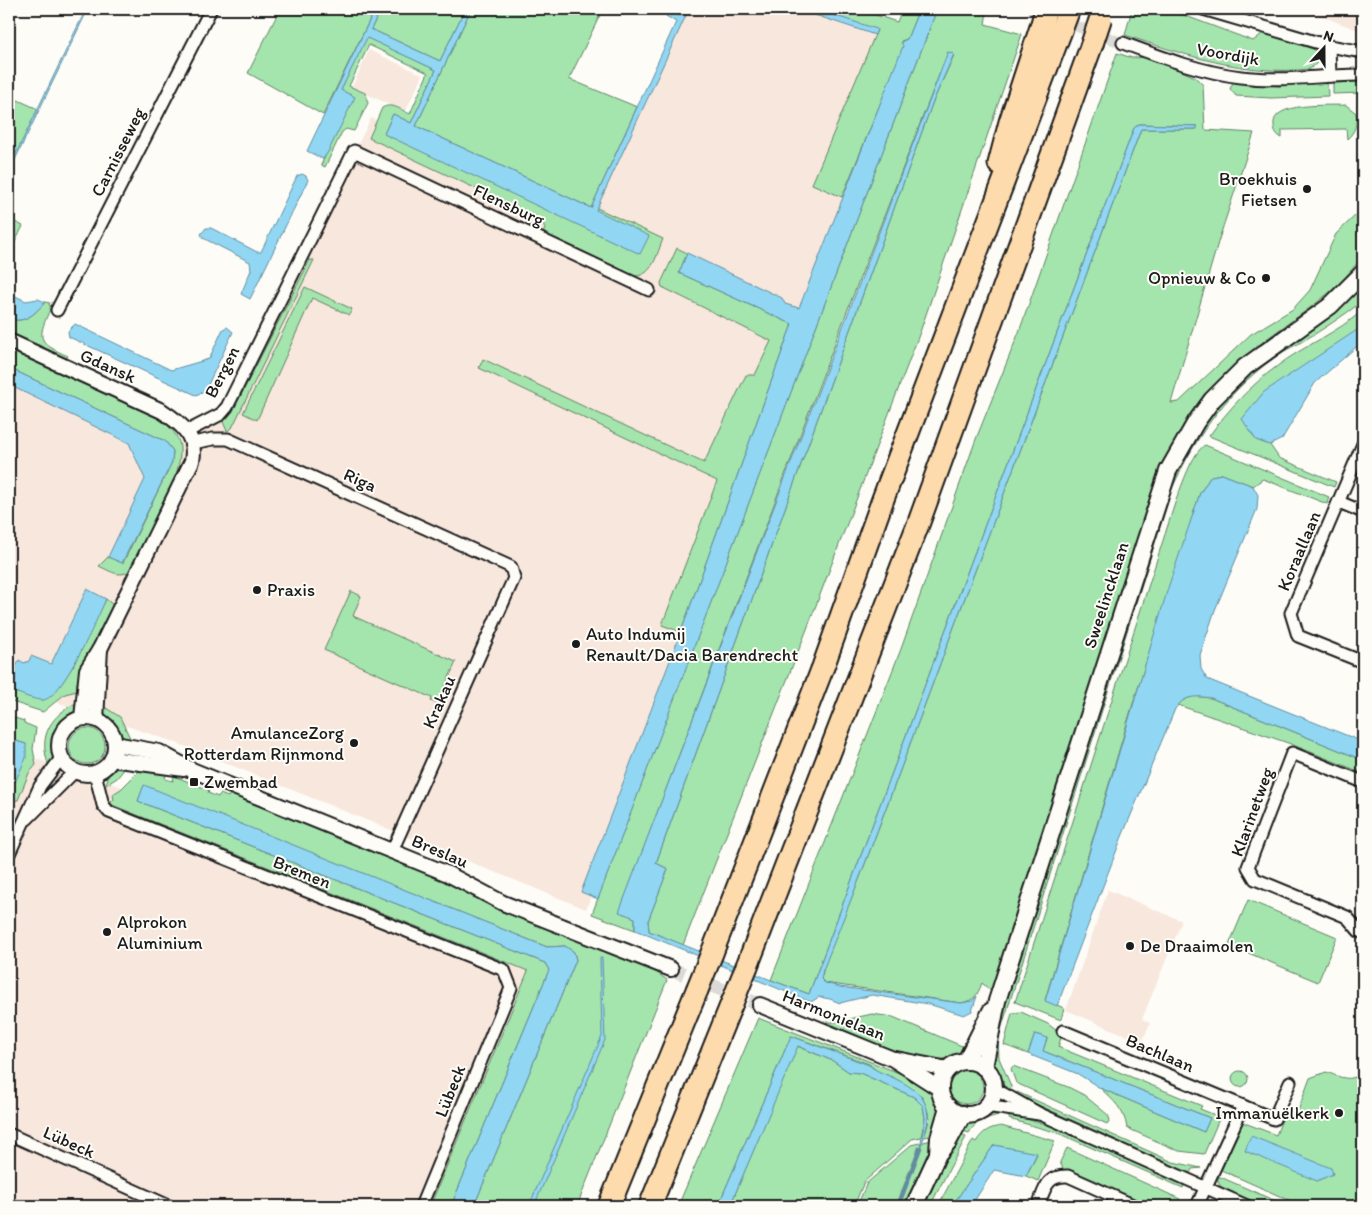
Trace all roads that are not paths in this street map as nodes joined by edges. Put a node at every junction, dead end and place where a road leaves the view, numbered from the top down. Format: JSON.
{"nodes":[{"id":1,"x":211,"y":9,"type":"edge"},
{"id":2,"x":1069,"y":9,"type":"edge"},
{"id":3,"x":1203,"y":9,"type":"edge"},
{"id":4,"x":1102,"y":13,"type":"edge"},
{"id":5,"x":1049,"y":23,"type":"edge"},
{"id":6,"x":1123,"y":43,"type":"tunnel mouth"},
{"id":7,"x":1330,"y":46,"type":"junction"},
{"id":8,"x":1363,"y":52,"type":"edge"},
{"id":9,"x":1363,"y":75,"type":"edge"},
{"id":10,"x":1330,"y":76,"type":"junction"},
{"id":11,"x":354,"y":151,"type":"joint"},
{"id":12,"x":1363,"y":273,"type":"edge"},
{"id":13,"x":649,"y":290,"type":"dead end"},
{"id":14,"x":57,"y":310,"type":"dead end"},
{"id":15,"x":9,"y":341,"type":"edge"},
{"id":16,"x":190,"y":437,"type":"junction"},
{"id":17,"x":1363,"y":444,"type":"edge"},
{"id":18,"x":1339,"y":502,"type":"junction"},
{"id":19,"x":1363,"y":512,"type":"edge"},
{"id":20,"x":511,"y":567,"type":"joint"},
{"id":21,"x":100,"y":649,"type":"junction"},
{"id":22,"x":1363,"y":662,"type":"edge"},
{"id":23,"x":82,"y":718,"type":"junction"},
{"id":24,"x":96,"y":719,"type":"junction"},
{"id":25,"x":115,"y":744,"type":"junction"},
{"id":26,"x":62,"y":758,"type":"junction"},
{"id":27,"x":112,"y":759,"type":"junction"},
{"id":28,"x":192,"y":770,"type":"junction"},
{"id":29,"x":75,"y":771,"type":"junction"},
{"id":30,"x":94,"y":773,"type":"junction"},
{"id":31,"x":1363,"y":782,"type":"edge"},
{"id":32,"x":26,"y":820,"type":"junction"},
{"id":33,"x":392,"y":851,"type":"junction"},
{"id":34,"x":9,"y":854,"type":"edge"},
{"id":35,"x":1363,"y":933,"type":"edge"},
{"id":36,"x":671,"y":968,"type":"tunnel mouth"},
{"id":37,"x":511,"y":988,"type":"joint"},
{"id":38,"x":996,"y":1001,"type":"junction"},
{"id":39,"x":760,"y":1005,"type":"tunnel mouth"},
{"id":40,"x":1063,"y":1031,"type":"dead end"},
{"id":41,"x":893,"y":1059,"type":"junction"},
{"id":42,"x":966,"y":1061,"type":"junction"},
{"id":43,"x":984,"y":1068,"type":"junction"},
{"id":44,"x":948,"y":1069,"type":"junction"},
{"id":45,"x":1290,"y":1082,"type":"dead end"},
{"id":46,"x":993,"y":1088,"type":"junction"},
{"id":47,"x":940,"y":1089,"type":"junction"},
{"id":48,"x":986,"y":1106,"type":"junction"},
{"id":49,"x":1243,"y":1106,"type":"junction"},
{"id":50,"x":948,"y":1107,"type":"junction"},
{"id":51,"x":963,"y":1114,"type":"junction"},
{"id":52,"x":1040,"y":1114,"type":"junction"},
{"id":53,"x":9,"y":1134,"type":"edge"},
{"id":54,"x":938,"y":1154,"type":"junction"},
{"id":55,"x":1205,"y":1188,"type":"junction"},
{"id":56,"x":169,"y":1206,"type":"edge"},
{"id":57,"x":421,"y":1206,"type":"edge"},
{"id":58,"x":609,"y":1206,"type":"edge"},
{"id":59,"x":650,"y":1206,"type":"edge"},
{"id":60,"x":914,"y":1206,"type":"edge"},
{"id":61,"x":1038,"y":1206,"type":"edge"},
{"id":62,"x":1135,"y":1206,"type":"edge"},
{"id":63,"x":1197,"y":1206,"type":"edge"},
{"id":64,"x":1247,"y":1206,"type":"edge"}],
"edges":[{"from":1,"to":14,"type":"street","name":"Carnisseweg"},
{"from":2,"to":5,"type":"highway","bridge":true},
{"from":3,"to":7,"type":"street","name":"Voordijk"},
{"from":4,"to":59,"type":"highway","bridge":true},
{"from":5,"to":58,"type":"highway","bridge":true},
{"from":6,"to":10,"type":"street","name":"Voordijk"},
{"from":7,"to":8,"type":"street","name":"Voordijk"},
{"from":7,"to":10,"type":"street"},
{"from":9,"to":10,"type":"street","name":"Voordijk"},
{"from":11,"to":13,"type":"street","name":"Flensburg"},
{"from":11,"to":16,"type":"street","name":"Bergen"},
{"from":12,"to":38,"type":"main road","name":"Sweelincklaan"},
{"from":15,"to":16,"type":"street","name":"Gdansk"},
{"from":16,"to":20,"type":"street","name":"Riga"},
{"from":16,"to":21,"type":"street"},
{"from":17,"to":18,"type":"street","name":"Koraallaan"},
{"from":18,"to":19,"type":"street"},
{"from":18,"to":22,"type":"street","name":"Koraallaan"},
{"from":20,"to":33,"type":"street","name":"Krakau"},
{"from":21,"to":23,"type":"street"},
{"from":21,"to":24,"type":"street"},
{"from":23,"to":24,"type":"street"},
{"from":23,"to":26,"type":"street"},
{"from":24,"to":25,"type":"street"},
{"from":25,"to":27,"type":"street"},
{"from":25,"to":28,"type":"street","name":"Breslau"},
{"from":26,"to":29,"type":"street"},
{"from":26,"to":32,"type":"street"},
{"from":27,"to":28,"type":"street","name":"Breslau"},
{"from":27,"to":30,"type":"street"},
{"from":28,"to":33,"type":"street","name":"Breslau"},
{"from":29,"to":30,"type":"street"},
{"from":29,"to":32,"type":"street"},
{"from":30,"to":37,"type":"street","name":"Bremen"},
{"from":31,"to":35,"type":"street","name":"Klarinetweg"},
{"from":32,"to":34,"type":"street"},
{"from":33,"to":36,"type":"street","name":"Breslau"},
{"from":37,"to":57,"type":"street","name":"Lübeck"},
{"from":38,"to":42,"type":"main road","name":"Sweelincklaan"},
{"from":38,"to":43,"type":"main road","name":"Sweelincklaan"},
{"from":39,"to":41,"type":"street","name":"Harmonielaan"},
{"from":40,"to":49,"type":"street","name":"Bachlaan"},
{"from":41,"to":44,"type":"street","name":"Harmonielaan"},
{"from":41,"to":47,"type":"street","name":"Harmonielaan"},
{"from":42,"to":43,"type":"main road"},
{"from":42,"to":44,"type":"main road"},
{"from":43,"to":46,"type":"main road"},
{"from":44,"to":47,"type":"main road"},
{"from":45,"to":49,"type":"street","name":"Bachlaan"},
{"from":46,"to":48,"type":"main road"},
{"from":46,"to":52,"type":"street"},
{"from":47,"to":50,"type":"main road"},
{"from":48,"to":51,"type":"main road"},
{"from":48,"to":52,"type":"street"},
{"from":49,"to":55,"type":"street"},
{"from":50,"to":51,"type":"main road"},
{"from":50,"to":54,"type":"main road"},
{"from":51,"to":54,"type":"main road"},
{"from":52,"to":55,"type":"street"},
{"from":53,"to":56,"type":"street","name":"Lübeck"},
{"from":54,"to":60,"type":"main road"},
{"from":55,"to":63,"type":"street"},
{"from":55,"to":64,"type":"street"},
{"from":61,"to":62,"type":"street"}]}
